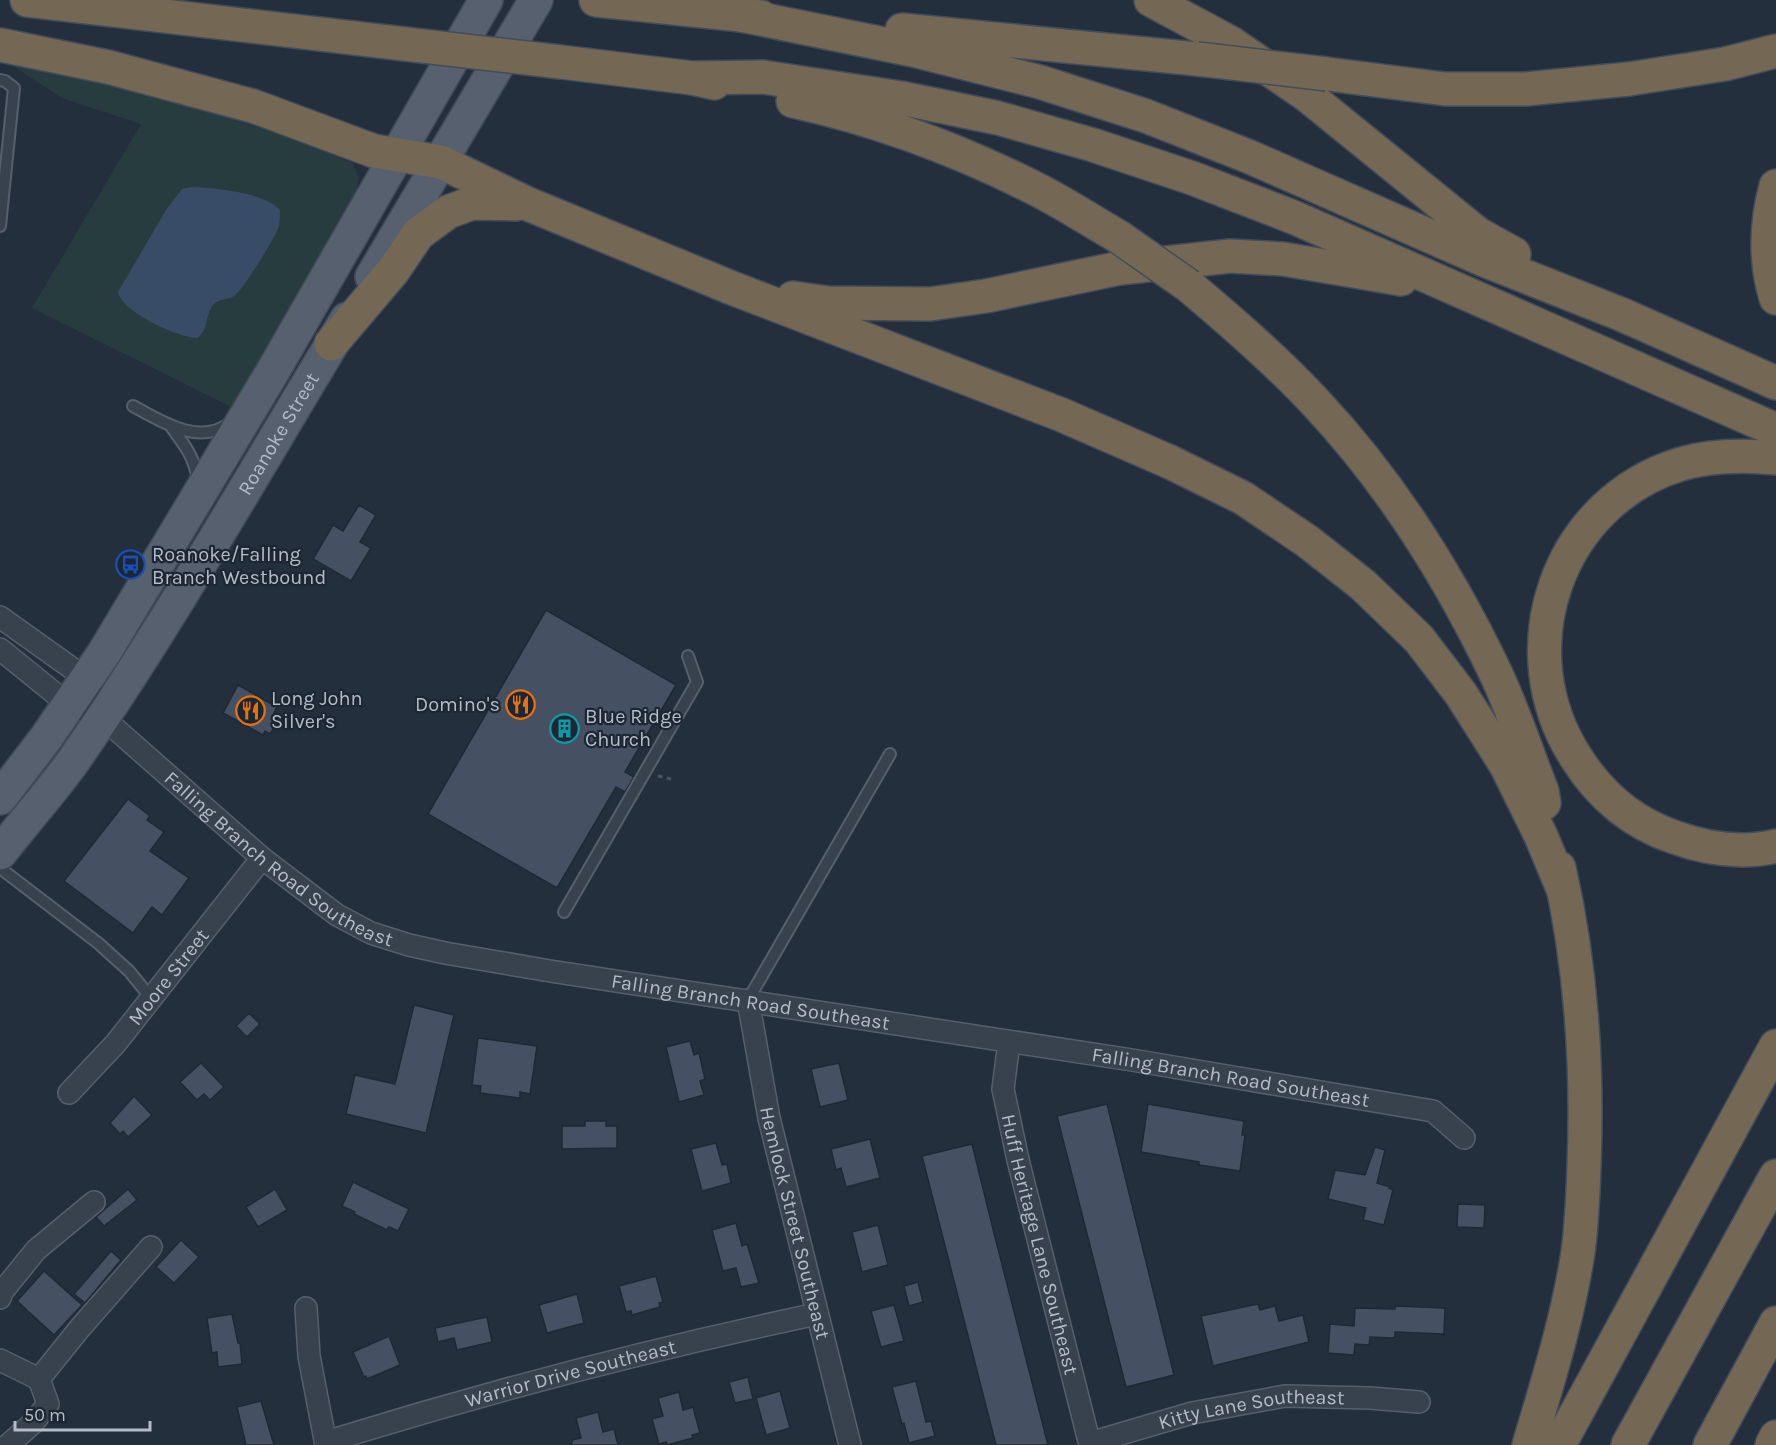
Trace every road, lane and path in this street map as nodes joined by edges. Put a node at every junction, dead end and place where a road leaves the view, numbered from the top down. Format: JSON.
{"nodes":[{"id":1,"x":27,"y":0,"type":"edge"},
{"id":2,"x":486,"y":0,"type":"edge"},
{"id":3,"x":536,"y":0,"type":"edge"},
{"id":4,"x":596,"y":0,"type":"edge"},
{"id":5,"x":1151,"y":0,"type":"edge"},
{"id":6,"x":741,"y":15,"type":"junction"},
{"id":7,"x":0,"y":45,"type":"edge"},
{"id":8,"x":1776,"y":51,"type":"edge"},
{"id":9,"x":692,"y":78,"type":"junction"},
{"id":10,"x":0,"y":80,"type":"edge"},
{"id":11,"x":398,"y":156,"type":"junction"},
{"id":12,"x":441,"y":162,"type":"junction"},
{"id":13,"x":1776,"y":186,"type":"edge"},
{"id":14,"x":528,"y":204,"type":"junction"},
{"id":15,"x":0,"y":226,"type":"edge"},
{"id":16,"x":732,"y":288,"type":"junction"},
{"id":17,"x":1463,"y":292,"type":"junction"},
{"id":18,"x":1776,"y":298,"type":"edge"},
{"id":19,"x":1623,"y":315,"type":"junction"},
{"id":20,"x":332,"y":344,"type":"junction"},
{"id":21,"x":1776,"y":383,"type":"edge"},
{"id":22,"x":257,"y":398,"type":"junction"},
{"id":23,"x":134,"y":406,"type":"dead end"},
{"id":24,"x":172,"y":428,"type":"junction"},
{"id":25,"x":1776,"y":430,"type":"edge"},
{"id":26,"x":1776,"y":458,"type":"edge"},
{"id":27,"x":194,"y":504,"type":"junction"},
{"id":28,"x":0,"y":617,"type":"edge"},
{"id":29,"x":0,"y":649,"type":"edge"},
{"id":30,"x":688,"y":656,"type":"dead end"},
{"id":31,"x":78,"y":692,"type":"junction"},
{"id":32,"x":102,"y":717,"type":"junction"},
{"id":33,"x":890,"y":754,"type":"dead end"},
{"id":34,"x":0,"y":798,"type":"edge"},
{"id":35,"x":1776,"y":846,"type":"edge"},
{"id":36,"x":0,"y":853,"type":"edge"},
{"id":37,"x":262,"y":858,"type":"junction"},
{"id":38,"x":0,"y":868,"type":"edge"},
{"id":39,"x":1563,"y":889,"type":"junction"},
{"id":40,"x":564,"y":912,"type":"dead end"},
{"id":41,"x":151,"y":998,"type":"junction"},
{"id":42,"x":748,"y":1000,"type":"junction"},
{"id":43,"x":1009,"y":1042,"type":"junction"},
{"id":44,"x":1776,"y":1046,"type":"edge"},
{"id":45,"x":69,"y":1093,"type":"dead end"},
{"id":46,"x":1464,"y":1138,"type":"dead end"},
{"id":47,"x":1776,"y":1176,"type":"edge"},
{"id":48,"x":94,"y":1203,"type":"dead end"},
{"id":49,"x":151,"y":1247,"type":"dead end"},
{"id":50,"x":0,"y":1298,"type":"edge"},
{"id":51,"x":306,"y":1308,"type":"dead end"},
{"id":52,"x":817,"y":1314,"type":"junction"},
{"id":53,"x":1776,"y":1323,"type":"edge"},
{"id":54,"x":0,"y":1360,"type":"edge"},
{"id":55,"x":39,"y":1380,"type":"junction"},
{"id":56,"x":1419,"y":1402,"type":"dead end"},
{"id":57,"x":1776,"y":1437,"type":"edge"},
{"id":58,"x":326,"y":1443,"type":"edge"},
{"id":59,"x":1090,"y":1444,"type":"edge"},
{"id":60,"x":8,"y":1445,"type":"edge"},
{"id":61,"x":850,"y":1445,"type":"edge"},
{"id":62,"x":1529,"y":1445,"type":"edge"},
{"id":63,"x":1560,"y":1445,"type":"edge"},
{"id":64,"x":1628,"y":1445,"type":"edge"},
{"id":65,"x":1710,"y":1445,"type":"edge"},
{"id":66,"x":1772,"y":1445,"type":"edge"}],
"edges":[{"from":1,"to":9,"type":"highway","bridge":true},
{"from":2,"to":11,"type":"main road","name":"Roanoke Street"},
{"from":3,"to":12,"type":"main road","name":"Roanoke Street"},
{"from":4,"to":6,"type":"highway"},
{"from":5,"to":19,"type":"highway"},
{"from":6,"to":8,"type":"highway","bridge":true},
{"from":6,"to":19,"type":"highway"},
{"from":7,"to":11,"type":"highway"},
{"from":9,"to":17,"type":"highway"},
{"from":9,"to":39,"type":"highway","bridge":true},
{"from":10,"to":15,"type":"lane"},
{"from":11,"to":12,"type":"highway"},
{"from":11,"to":22,"type":"main road","name":"Roanoke Street"},
{"from":12,"to":14,"type":"highway"},
{"from":12,"to":20,"type":"main road","name":"Roanoke Street"},
{"from":13,"to":18,"type":"highway"},
{"from":14,"to":16,"type":"highway"},
{"from":14,"to":20,"type":"highway"},
{"from":16,"to":17,"type":"highway"},
{"from":16,"to":39,"type":"highway"},
{"from":17,"to":25,"type":"highway"},
{"from":19,"to":21,"type":"highway"},
{"from":20,"to":32,"type":"main road","name":"Roanoke Street"},
{"from":22,"to":24,"type":"lane"},
{"from":22,"to":27,"type":"main road","name":"Roanoke Street"},
{"from":23,"to":24,"type":"lane"},
{"from":24,"to":27,"type":"lane"},
{"from":26,"to":35,"type":"highway"},
{"from":27,"to":31,"type":"main road","name":"Roanoke Street"},
{"from":28,"to":31,"type":"street"},
{"from":29,"to":31,"type":"street"},
{"from":30,"to":40,"type":"lane"},
{"from":31,"to":32,"type":"street"},
{"from":31,"to":32,"type":"street"},
{"from":31,"to":34,"type":"main road","name":"Roanoke Street"},
{"from":32,"to":36,"type":"main road","name":"Roanoke Street"},
{"from":32,"to":37,"type":"street","name":"Falling Branch Road Southeast"},
{"from":33,"to":42,"type":"lane"},
{"from":37,"to":41,"type":"street","name":"Moore Street"},
{"from":37,"to":42,"type":"street","name":"Falling Branch Road Southeast"},
{"from":38,"to":41,"type":"lane"},
{"from":39,"to":62,"type":"highway"},
{"from":41,"to":45,"type":"street","name":"Moore Street"},
{"from":42,"to":43,"type":"street","name":"Falling Branch Road Southeast"},
{"from":42,"to":52,"type":"street","name":"Hemlock Street Southeast"},
{"from":43,"to":46,"type":"street","name":"Falling Branch Road Southeast"},
{"from":43,"to":59,"type":"street","name":"Huff Heritage Lane Southeast"},
{"from":44,"to":63,"type":"highway"},
{"from":47,"to":64,"type":"highway"},
{"from":48,"to":50,"type":"street"},
{"from":49,"to":55,"type":"street"},
{"from":51,"to":58,"type":"street"},
{"from":52,"to":58,"type":"street","name":"Warrior Drive Southeast"},
{"from":52,"to":61,"type":"street","name":"Hemlock Street Southeast"},
{"from":53,"to":65,"type":"highway"},
{"from":54,"to":55,"type":"street"},
{"from":55,"to":60,"type":"street"},
{"from":56,"to":59,"type":"street","name":"Kitty Lane Southeast"},
{"from":57,"to":66,"type":"highway"}]}
